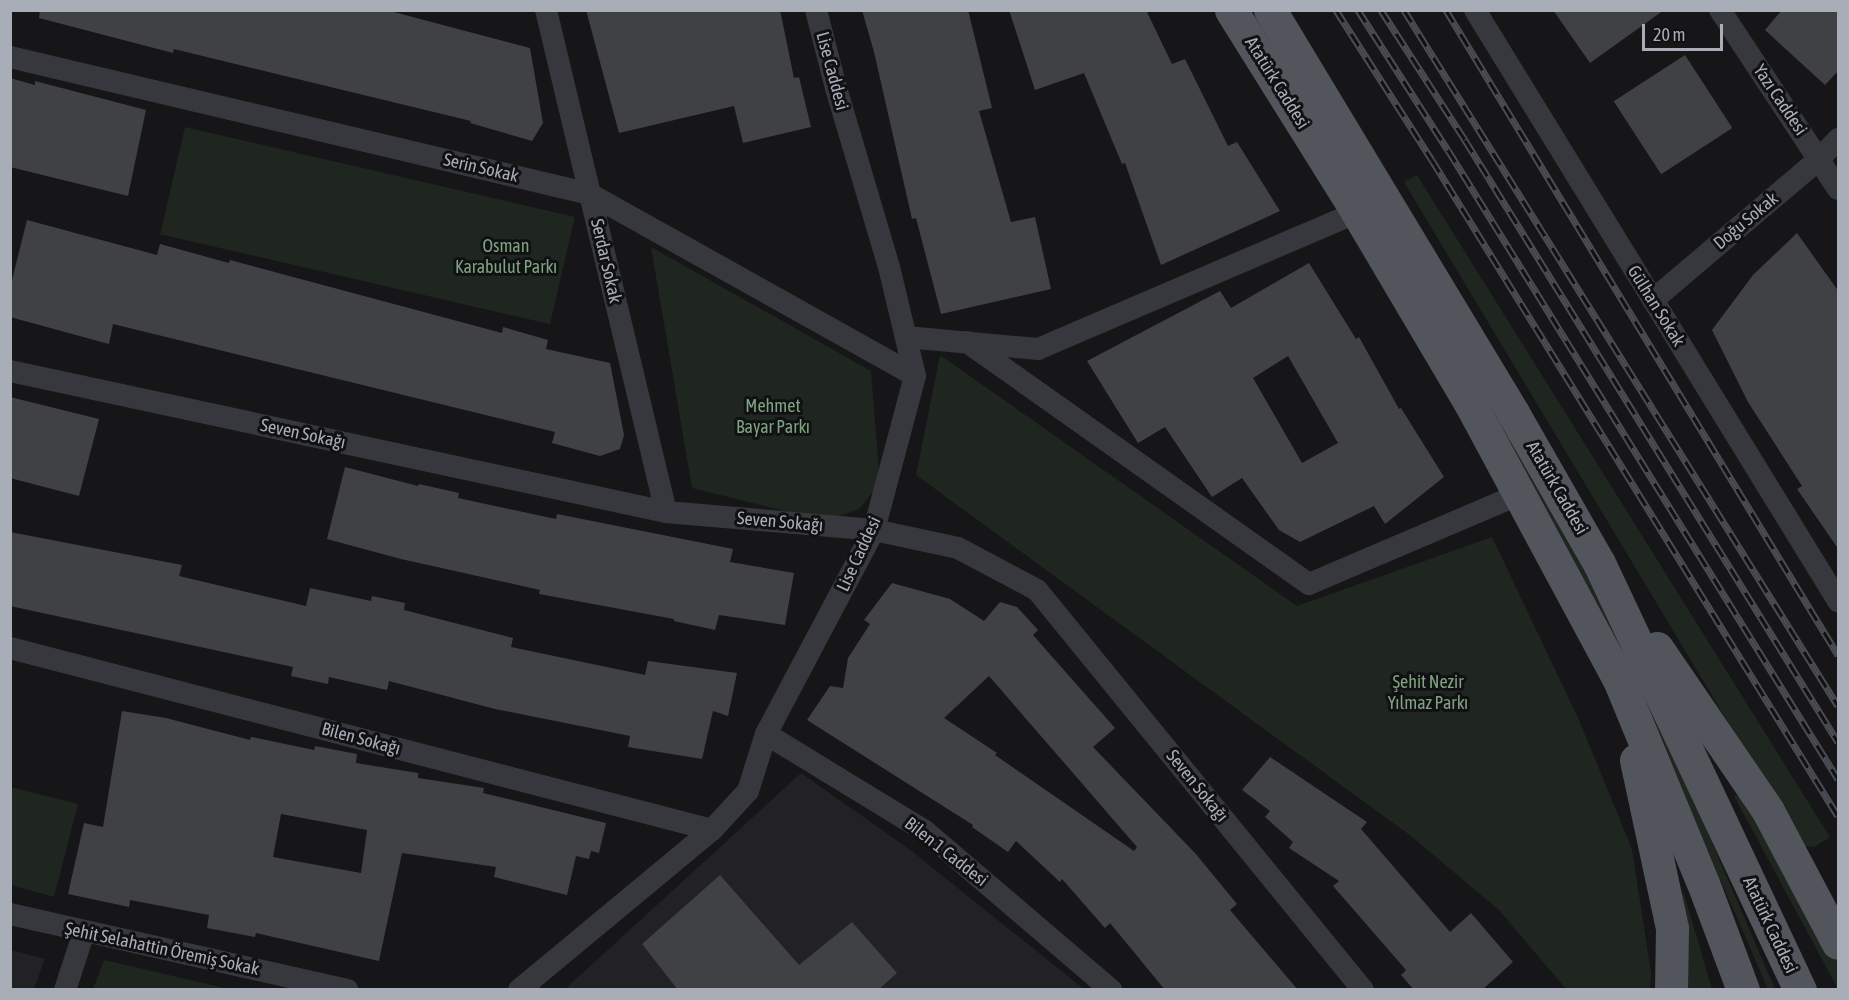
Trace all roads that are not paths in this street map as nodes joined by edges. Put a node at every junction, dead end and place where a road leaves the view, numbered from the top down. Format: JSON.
{"nodes":[{"id":1,"x":546,"y":10,"type":"edge"},
{"id":2,"x":816,"y":10,"type":"edge"},
{"id":3,"x":1231,"y":10,"type":"edge"},
{"id":4,"x":1270,"y":10,"type":"edge"},
{"id":5,"x":1475,"y":10,"type":"edge"},
{"id":6,"x":1720,"y":10,"type":"edge"},
{"id":7,"x":10,"y":57,"type":"edge"},
{"id":8,"x":1839,"y":139,"type":"edge"},
{"id":9,"x":1819,"y":159,"type":"junction"},
{"id":10,"x":1839,"y":189,"type":"edge"},
{"id":11,"x":590,"y":194,"type":"junction"},
{"id":12,"x":1357,"y":212,"type":"junction"},
{"id":13,"x":1653,"y":300,"type":"junction"},
{"id":14,"x":906,"y":337,"type":"junction"},
{"id":15,"x":967,"y":342,"type":"junction"},
{"id":16,"x":10,"y":370,"type":"edge"},
{"id":17,"x":915,"y":376,"type":"junction"},
{"id":18,"x":1520,"y":494,"type":"junction"},
{"id":19,"x":666,"y":512,"type":"junction"},
{"id":20,"x":874,"y":530,"type":"junction"},
{"id":21,"x":1599,"y":563,"type":"junction"},
{"id":22,"x":1839,"y":600,"type":"edge"},
{"id":23,"x":10,"y":648,"type":"edge"},
{"id":24,"x":1620,"y":682,"type":"junction"},
{"id":25,"x":766,"y":734,"type":"junction"},
{"id":26,"x":712,"y":830,"type":"junction"},
{"id":27,"x":10,"y":915,"type":"edge"},
{"id":28,"x":84,"y":932,"type":"junction"},
{"id":29,"x":1839,"y":943,"type":"edge"},
{"id":30,"x":64,"y":990,"type":"edge"},
{"id":31,"x":348,"y":990,"type":"edge"},
{"id":32,"x":519,"y":990,"type":"edge"},
{"id":33,"x":1111,"y":990,"type":"edge"},
{"id":34,"x":1363,"y":990,"type":"edge"},
{"id":35,"x":1671,"y":990,"type":"edge"},
{"id":36,"x":1743,"y":990,"type":"edge"},
{"id":37,"x":1800,"y":990,"type":"edge"}],
"edges":[{"from":1,"to":11,"type":"street","name":"Serdar Sokak"},
{"from":2,"to":14,"type":"street","name":"Lise Caddesi"},
{"from":3,"to":12,"type":"main road","name":"Atatürk Caddesi"},
{"from":4,"to":21,"type":"main road","name":"Atatürk Caddesi"},
{"from":5,"to":13,"type":"street","name":"Gülhan Sokak"},
{"from":6,"to":9,"type":"street","name":"Yazı Caddesi"},
{"from":7,"to":11,"type":"street","name":"Serin Sokak"},
{"from":8,"to":9,"type":"street","name":"Doğu Sokak"},
{"from":9,"to":10,"type":"street","name":"Yazı Caddesi"},
{"from":9,"to":13,"type":"street","name":"Doğu Sokak"},
{"from":11,"to":17,"type":"street","name":"Serin Sokak"},
{"from":11,"to":19,"type":"street","name":"Serdar Sokak"},
{"from":12,"to":15,"type":"street"},
{"from":12,"to":18,"type":"main road","name":"Atatürk Caddesi"},
{"from":13,"to":22,"type":"street","name":"Gülhan Sokak"},
{"from":14,"to":15,"type":"street"},
{"from":14,"to":17,"type":"street","name":"Lise Caddesi"},
{"from":15,"to":18,"type":"street"},
{"from":16,"to":19,"type":"street","name":"Seven Sokağı"},
{"from":17,"to":20,"type":"street","name":"Lise Caddesi"},
{"from":18,"to":24,"type":"main road","name":"Atatürk Caddesi"},
{"from":19,"to":20,"type":"street","name":"Seven Sokağı"},
{"from":20,"to":25,"type":"street","name":"Lise Caddesi"},
{"from":20,"to":34,"type":"street","name":"Seven Sokağı"},
{"from":21,"to":29,"type":"main road"},
{"from":21,"to":37,"type":"main road","name":"Atatürk Caddesi"},
{"from":23,"to":26,"type":"street","name":"Bilen Sokağı"},
{"from":24,"to":35,"type":"main road"},
{"from":24,"to":36,"type":"main road","name":"Atatürk Caddesi"},
{"from":25,"to":26,"type":"street","name":"Lise Caddesi"},
{"from":25,"to":33,"type":"street","name":"Bilen 1 Caddesi"},
{"from":26,"to":32,"type":"street","name":"Lise Caddesi"},
{"from":27,"to":28,"type":"street","name":"Şehit Selahattin Öremiş Sokak"},
{"from":28,"to":30,"type":"street"},
{"from":28,"to":31,"type":"street","name":"Şehit Selahattin Öremiş Sokak"}]}
